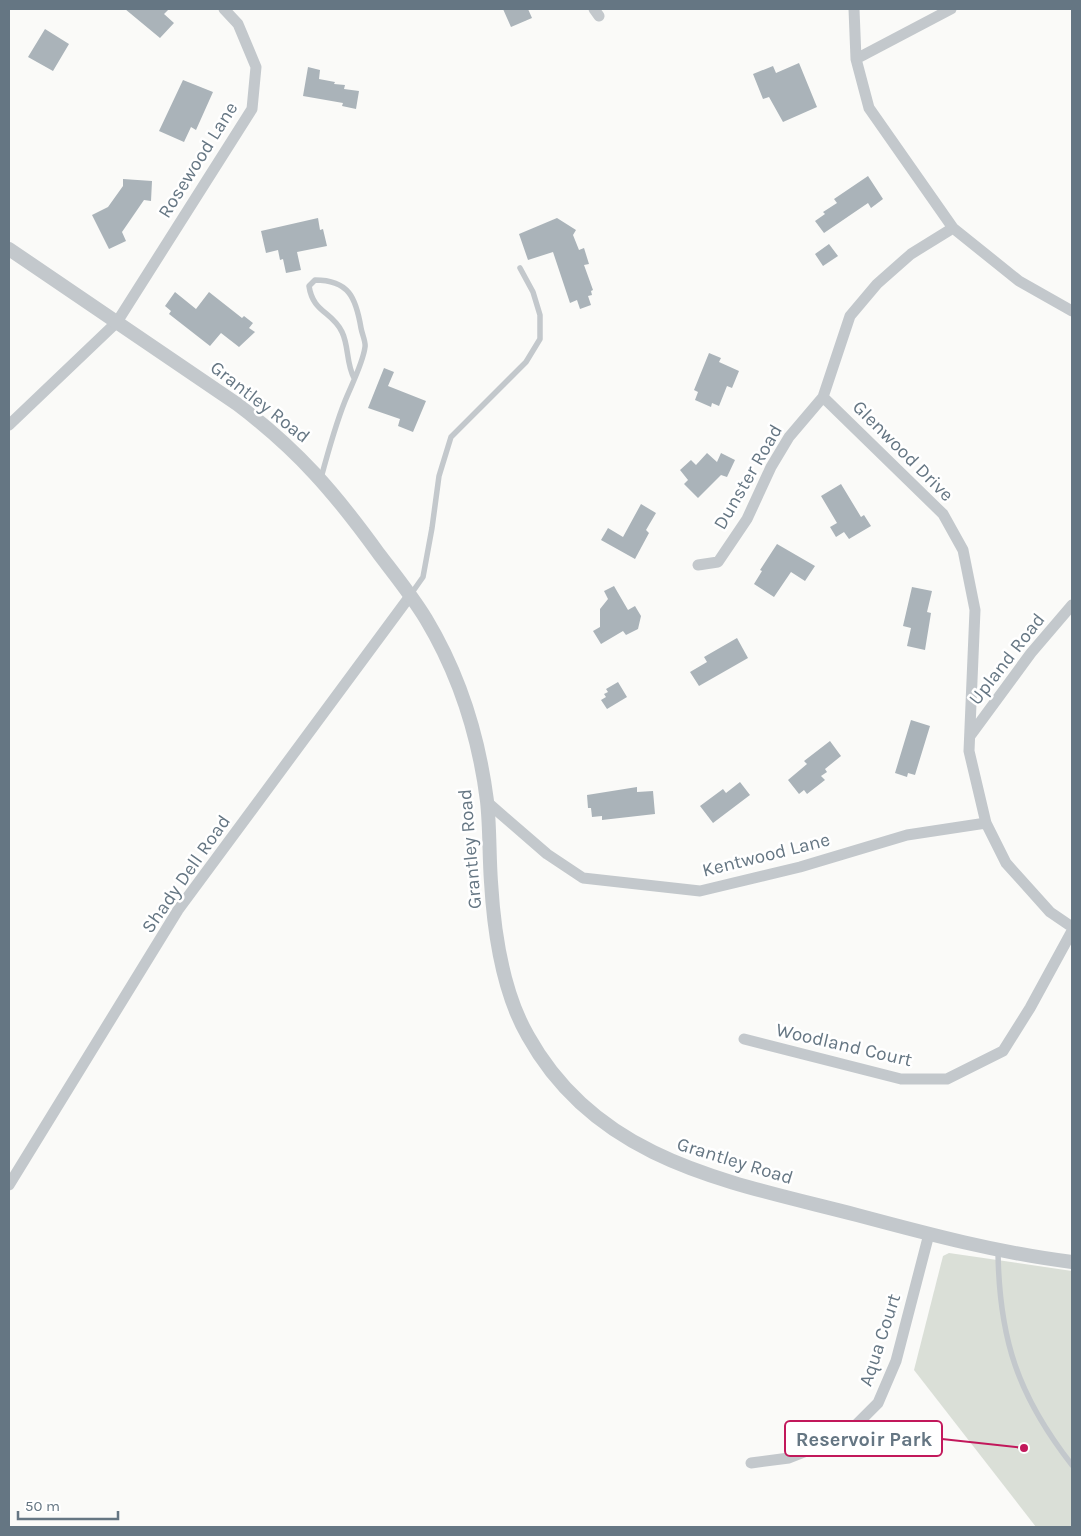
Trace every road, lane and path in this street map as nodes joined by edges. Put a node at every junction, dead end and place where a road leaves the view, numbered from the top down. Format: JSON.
{"nodes":[{"id":1,"x":224,"y":9,"type":"edge"},
{"id":2,"x":854,"y":9,"type":"edge"},
{"id":3,"x":951,"y":9,"type":"edge"},
{"id":4,"x":856,"y":59,"type":"junction"},
{"id":5,"x":953,"y":228,"type":"junction"},
{"id":6,"x":9,"y":249,"type":"edge"},
{"id":7,"x":520,"y":268,"type":"dead end"},
{"id":8,"x":1072,"y":311,"type":"edge"},
{"id":9,"x":117,"y":322,"type":"junction"},
{"id":10,"x":354,"y":378,"type":"junction"},
{"id":11,"x":823,"y":397,"type":"junction"},
{"id":12,"x":9,"y":425,"type":"edge"},
{"id":13,"x":321,"y":478,"type":"junction"},
{"id":14,"x":698,"y":565,"type":"dead end"},
{"id":15,"x":410,"y":596,"type":"junction"},
{"id":16,"x":1072,"y":605,"type":"edge"},
{"id":17,"x":970,"y":736,"type":"junction"},
{"id":18,"x":487,"y":802,"type":"junction"},
{"id":19,"x":986,"y":824,"type":"junction"},
{"id":20,"x":1072,"y":927,"type":"edge"},
{"id":21,"x":1072,"y":931,"type":"edge"},
{"id":22,"x":744,"y":1040,"type":"dead end"},
{"id":23,"x":9,"y":1185,"type":"edge"},
{"id":24,"x":930,"y":1234,"type":"junction"},
{"id":25,"x":998,"y":1249,"type":"junction"},
{"id":26,"x":1072,"y":1262,"type":"edge"},
{"id":27,"x":751,"y":1463,"type":"dead end"},
{"id":28,"x":1072,"y":1465,"type":"edge"}],
"edges":[{"from":1,"to":9,"type":"street","name":"Rosewood Lane"},
{"from":2,"to":4,"type":"street"},
{"from":3,"to":4,"type":"street"},
{"from":4,"to":5,"type":"street"},
{"from":5,"to":8,"type":"street"},
{"from":5,"to":11,"type":"street"},
{"from":6,"to":9,"type":"street","name":"Grantley Road"},
{"from":7,"to":15,"type":"lane"},
{"from":9,"to":12,"type":"street","name":"Rosewood Lane"},
{"from":9,"to":13,"type":"street","name":"Grantley Road"},
{"from":10,"to":10,"type":"lane"},
{"from":10,"to":13,"type":"lane"},
{"from":11,"to":14,"type":"street","name":"Dunster Road"},
{"from":11,"to":17,"type":"street","name":"Glenwood Drive"},
{"from":13,"to":15,"type":"street","name":"Grantley Road"},
{"from":15,"to":18,"type":"street","name":"Grantley Road"},
{"from":15,"to":23,"type":"street","name":"Shady Dell Road"},
{"from":16,"to":17,"type":"street","name":"Upland Road"},
{"from":17,"to":19,"type":"street","name":"Glenwood Drive"},
{"from":18,"to":19,"type":"street","name":"Kentwood Lane"},
{"from":18,"to":24,"type":"street","name":"Grantley Road"},
{"from":19,"to":20,"type":"street","name":"Glenwood Drive"},
{"from":21,"to":22,"type":"street","name":"Woodland Court"},
{"from":24,"to":25,"type":"street","name":"Grantley Road"},
{"from":24,"to":27,"type":"street","name":"Aqua Court"},
{"from":25,"to":26,"type":"street","name":"Grantley Road"},
{"from":25,"to":28,"type":"lane"}]}
